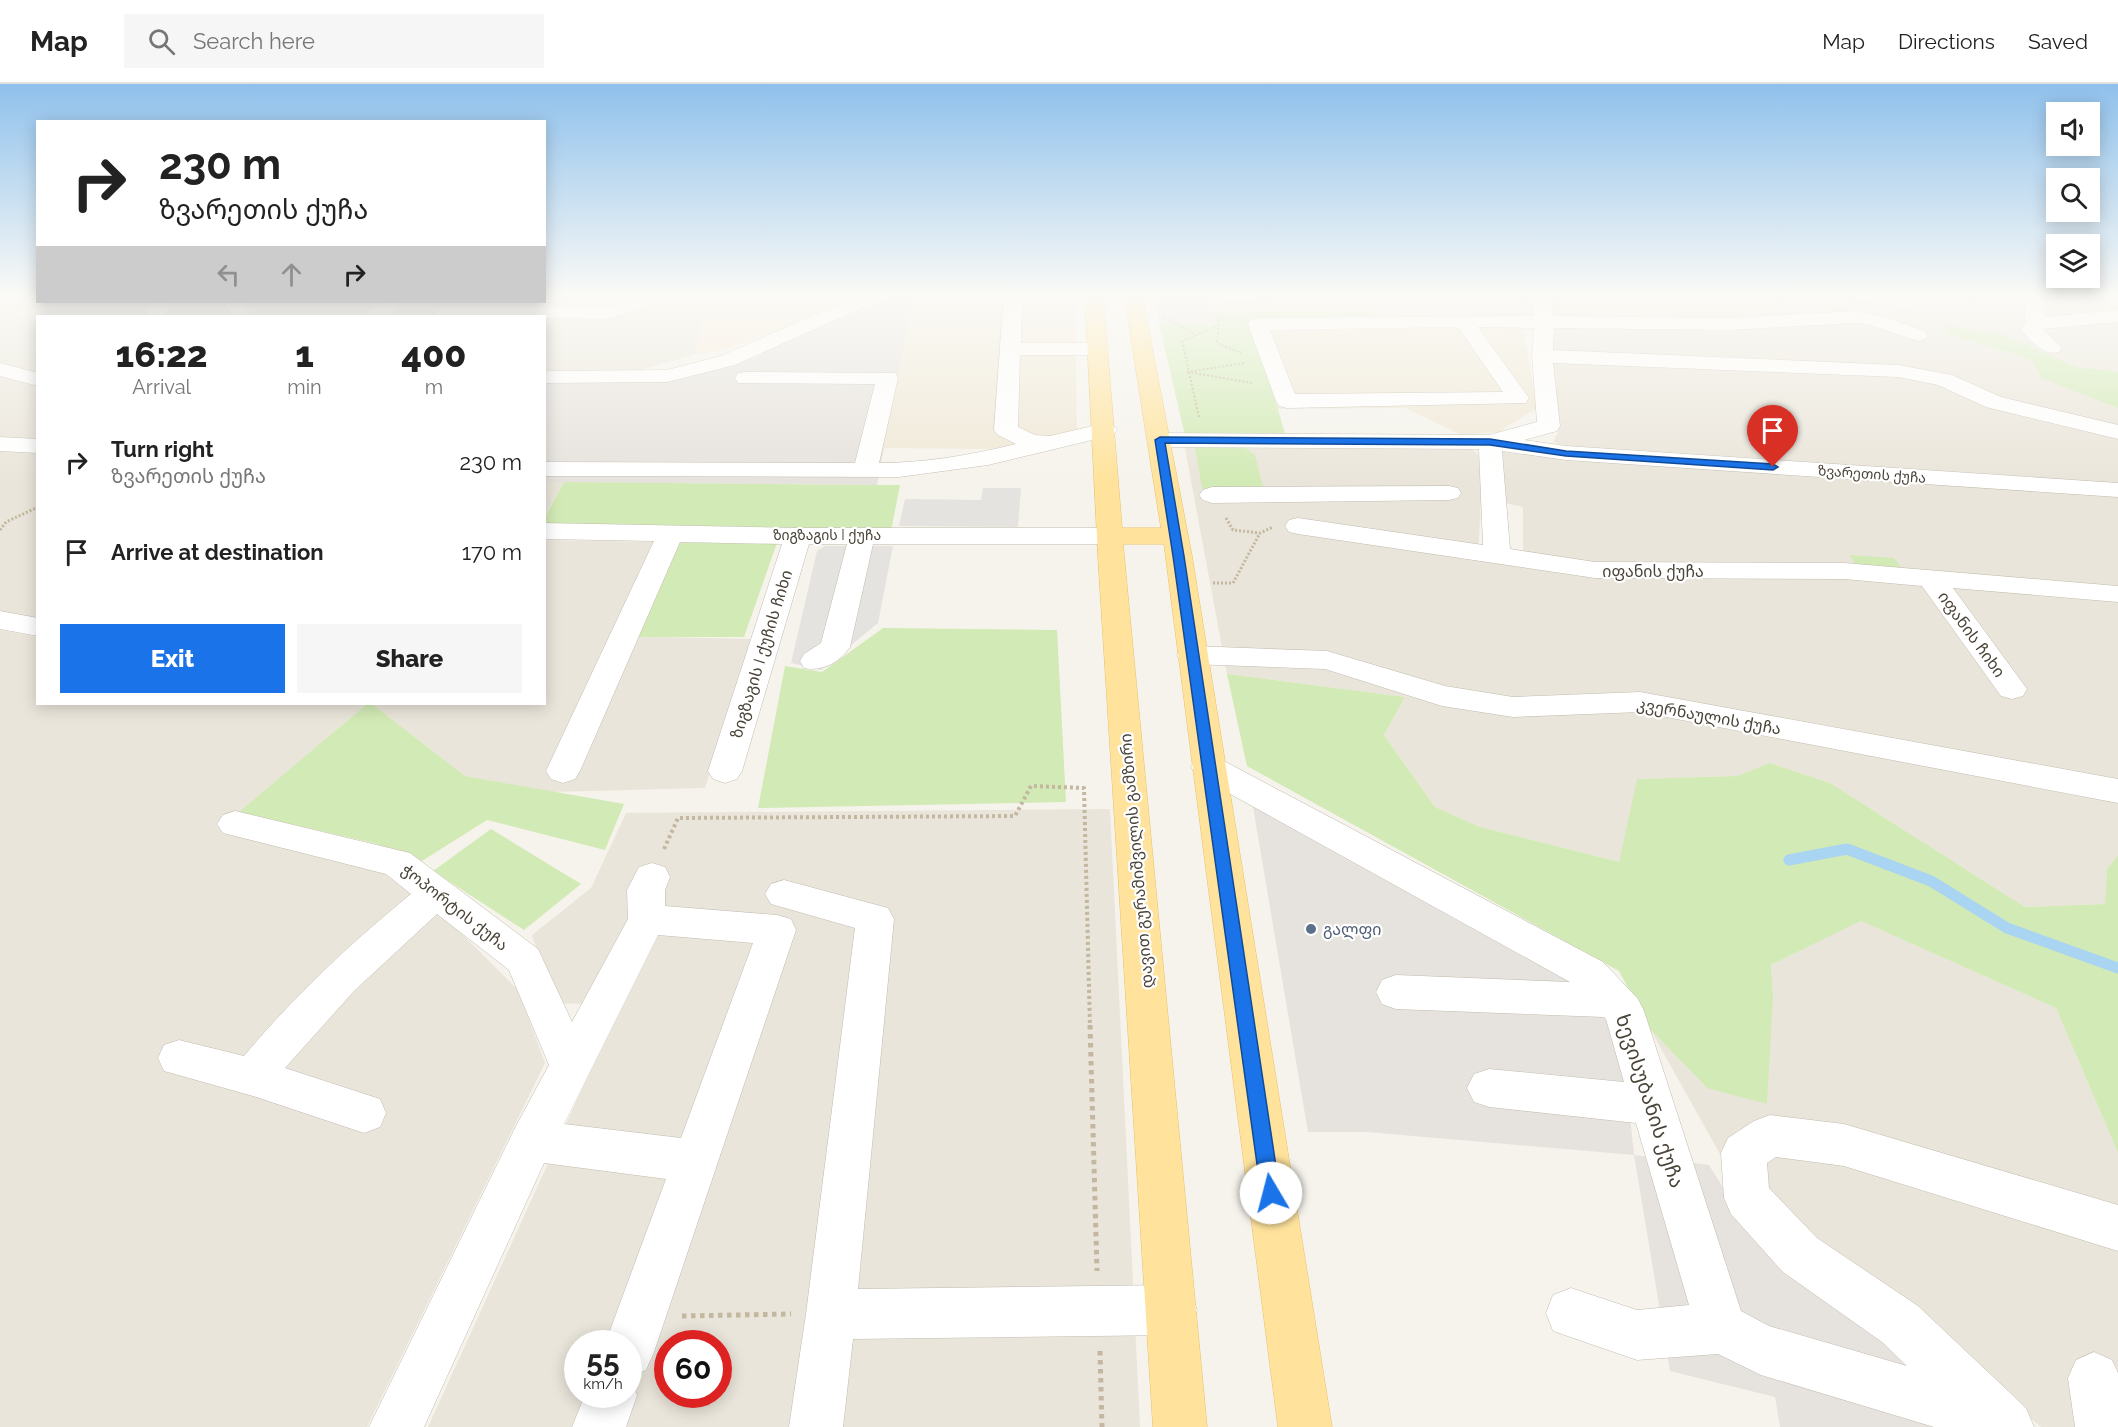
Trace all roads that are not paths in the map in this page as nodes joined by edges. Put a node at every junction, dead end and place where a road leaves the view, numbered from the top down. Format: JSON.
{"nodes":[{"id":1,"x":737,"y":358,"type":"edge"},
{"id":2,"x":1010,"y":358,"type":"edge"},
{"id":3,"x":1100,"y":358,"type":"edge"},
{"id":4,"x":1145,"y":358,"type":"edge"},
{"id":5,"x":1265,"y":358,"type":"edge"},
{"id":6,"x":1490,"y":358,"type":"edge"},
{"id":7,"x":1542,"y":358,"type":"edge"},
{"id":8,"x":1582,"y":358,"type":"edge"},
{"id":9,"x":0,"y":369,"type":"edge"},
{"id":10,"x":546,"y":377,"type":"edge"},
{"id":11,"x":746,"y":378,"type":"dead end"},
{"id":12,"x":36,"y":379,"type":"edge"},
{"id":13,"x":1105,"y":429,"type":"junction"},
{"id":14,"x":2118,"y":432,"type":"edge"},
{"id":15,"x":1160,"y":440,"type":"junction"},
{"id":16,"x":1490,"y":442,"type":"junction"},
{"id":17,"x":0,"y":444,"type":"edge"},
{"id":18,"x":1052,"y":444,"type":"junction"},
{"id":19,"x":36,"y":446,"type":"edge"},
{"id":20,"x":1266,"y":468,"type":"junction"},
{"id":21,"x":546,"y":469,"type":"edge"},
{"id":22,"x":865,"y":470,"type":"junction"},
{"id":23,"x":2118,"y":490,"type":"edge"},
{"id":24,"x":1449,"y":493,"type":"dead end"},
{"id":25,"x":1218,"y":504,"type":"road end"},
{"id":26,"x":1298,"y":526,"type":"road end"},
{"id":27,"x":546,"y":531,"type":"edge"},
{"id":28,"x":670,"y":534,"type":"junction"},
{"id":29,"x":798,"y":536,"type":"junction"},
{"id":30,"x":862,"y":536,"type":"junction"},
{"id":31,"x":1110,"y":536,"type":"junction"},
{"id":32,"x":1175,"y":536,"type":"junction"},
{"id":33,"x":1497,"y":556,"type":"junction"},
{"id":34,"x":1932,"y":580,"type":"junction"},
{"id":35,"x":2107,"y":593,"type":"edge"},
{"id":36,"x":2118,"y":614,"type":"edge"},
{"id":37,"x":0,"y":620,"type":"edge"},
{"id":38,"x":36,"y":627,"type":"edge"},
{"id":39,"x":1192,"y":655,"type":"junction"},
{"id":40,"x":815,"y":661,"type":"dead end"},
{"id":41,"x":2012,"y":689,"type":"dead end"},
{"id":42,"x":1208,"y":767,"type":"junction"},
{"id":43,"x":563,"y":771,"type":"dead end"},
{"id":44,"x":725,"y":771,"type":"dead end"},
{"id":45,"x":2118,"y":791,"type":"edge"},
{"id":46,"x":236,"y":824,"type":"dead end"},
{"id":47,"x":437,"y":893,"type":"junction"},
{"id":48,"x":784,"y":894,"type":"dead end"},
{"id":49,"x":1396,"y":992,"type":"dead end"},
{"id":50,"x":1613,"y":1000,"type":"junction"},
{"id":51,"x":179,"y":1058,"type":"dead end"},
{"id":52,"x":571,"y":1066,"type":"junction"},
{"id":53,"x":253,"y":1077,"type":"junction"},
{"id":54,"x":1489,"y":1088,"type":"dead end"},
{"id":55,"x":1653,"y":1105,"type":"junction"},
{"id":56,"x":364,"y":1113,"type":"dead end"},
{"id":57,"x":532,"y":1141,"type":"junction"},
{"id":58,"x":694,"y":1161,"type":"junction"},
{"id":59,"x":2118,"y":1228,"type":"edge"},
{"id":60,"x":1172,"y":1310,"type":"junction"},
{"id":61,"x":831,"y":1314,"type":"junction"},
{"id":62,"x":1571,"y":1314,"type":"dead end"},
{"id":63,"x":1721,"y":1328,"type":"junction"},
{"id":64,"x":636,"y":1330,"type":"edge"},
{"id":65,"x":2094,"y":1378,"type":"dead end"},
{"id":66,"x":606,"y":1408,"type":"edge"},
{"id":67,"x":2003,"y":1423,"type":"edge"},
{"id":68,"x":396,"y":1427,"type":"edge"},
{"id":69,"x":599,"y":1427,"type":"edge"},
{"id":70,"x":816,"y":1427,"type":"edge"},
{"id":71,"x":1180,"y":1427,"type":"edge"},
{"id":72,"x":1305,"y":1427,"type":"edge"},
{"id":73,"x":2102,"y":1427,"type":"edge"}],
"edges":[{"from":1,"to":10,"type":"street"},
{"from":2,"to":18,"type":"street"},
{"from":3,"to":13,"type":"main road","name":"დავით გურამიშვილის გამზირი"},
{"from":4,"to":15,"type":"main road"},
{"from":5,"to":6,"type":"street"},
{"from":7,"to":16,"type":"street"},
{"from":8,"to":14,"type":"street"},
{"from":9,"to":12,"type":"street"},
{"from":11,"to":22,"type":"street"},
{"from":13,"to":18,"type":"street"},
{"from":13,"to":31,"type":"main road","name":"დავით გურამიშვილის გამზირი"},
{"from":15,"to":20,"type":"street","name":"ზვარეთის ქუჩა"},
{"from":15,"to":32,"type":"main road"},
{"from":16,"to":20,"type":"street","name":"ზვარეთის ქუჩა"},
{"from":16,"to":23,"type":"street","name":"ზვარეთის ქუჩა"},
{"from":16,"to":33,"type":"street"},
{"from":17,"to":19,"type":"street"},
{"from":18,"to":22,"type":"street"},
{"from":20,"to":24,"type":"street"},
{"from":20,"to":25,"type":"street"},
{"from":21,"to":22,"type":"street"},
{"from":26,"to":33,"type":"street","name":"იფანის ქუჩა"},
{"from":27,"to":28,"type":"street","name":"ზიგზაგის I ქუჩა"},
{"from":28,"to":29,"type":"street","name":"ზიგზაგის I ქუჩა"},
{"from":28,"to":43,"type":"street"},
{"from":29,"to":30,"type":"street","name":"ზიგზაგის I ქუჩა"},
{"from":29,"to":44,"type":"street","name":"ზიგზაგის I ქუჩის ჩიხი"},
{"from":30,"to":31,"type":"street","name":"ზიგზაგის I ქუჩა"},
{"from":30,"to":40,"type":"street"},
{"from":31,"to":32,"type":"main road"},
{"from":31,"to":60,"type":"main road","name":"დავით გურამიშვილის გამზირი"},
{"from":32,"to":39,"type":"main road"},
{"from":33,"to":34,"type":"street","name":"იფანის ქუჩა"},
{"from":34,"to":35,"type":"street","name":"იფანის ქუჩა"},
{"from":34,"to":41,"type":"street","name":"იფანის ჩიხი"},
{"from":35,"to":36,"type":"street"},
{"from":37,"to":38,"type":"street"},
{"from":39,"to":42,"type":"main road"},
{"from":39,"to":45,"type":"street","name":"კვერნაულის ქუჩა"},
{"from":42,"to":50,"type":"street","name":"ხევისუბანის ქუჩა"},
{"from":42,"to":72,"type":"main road"},
{"from":46,"to":47,"type":"street","name":"ჭოპორტის ქუჩა"},
{"from":47,"to":52,"type":"street","name":"ჭოპორტის ქუჩა"},
{"from":47,"to":53,"type":"street"},
{"from":48,"to":61,"type":"street"},
{"from":49,"to":50,"type":"street"},
{"from":50,"to":55,"type":"street","name":"ხევისუბანის ქუჩა"},
{"from":51,"to":53,"type":"street"},
{"from":52,"to":57,"type":"street"},
{"from":52,"to":58,"type":"street"},
{"from":53,"to":56,"type":"street"},
{"from":54,"to":55,"type":"street"},
{"from":55,"to":63,"type":"street","name":"ხევისუბანის ქუჩა"},
{"from":57,"to":58,"type":"street"},
{"from":57,"to":68,"type":"street"},
{"from":58,"to":64,"type":"street"},
{"from":59,"to":67,"type":"street"},
{"from":60,"to":61,"type":"street"},
{"from":60,"to":71,"type":"main road","name":"დავით გურამიშვილის გამზირი"},
{"from":61,"to":70,"type":"street"},
{"from":62,"to":63,"type":"street"},
{"from":63,"to":67,"type":"street"},
{"from":65,"to":73,"type":"street"},
{"from":66,"to":69,"type":"street"}]}
